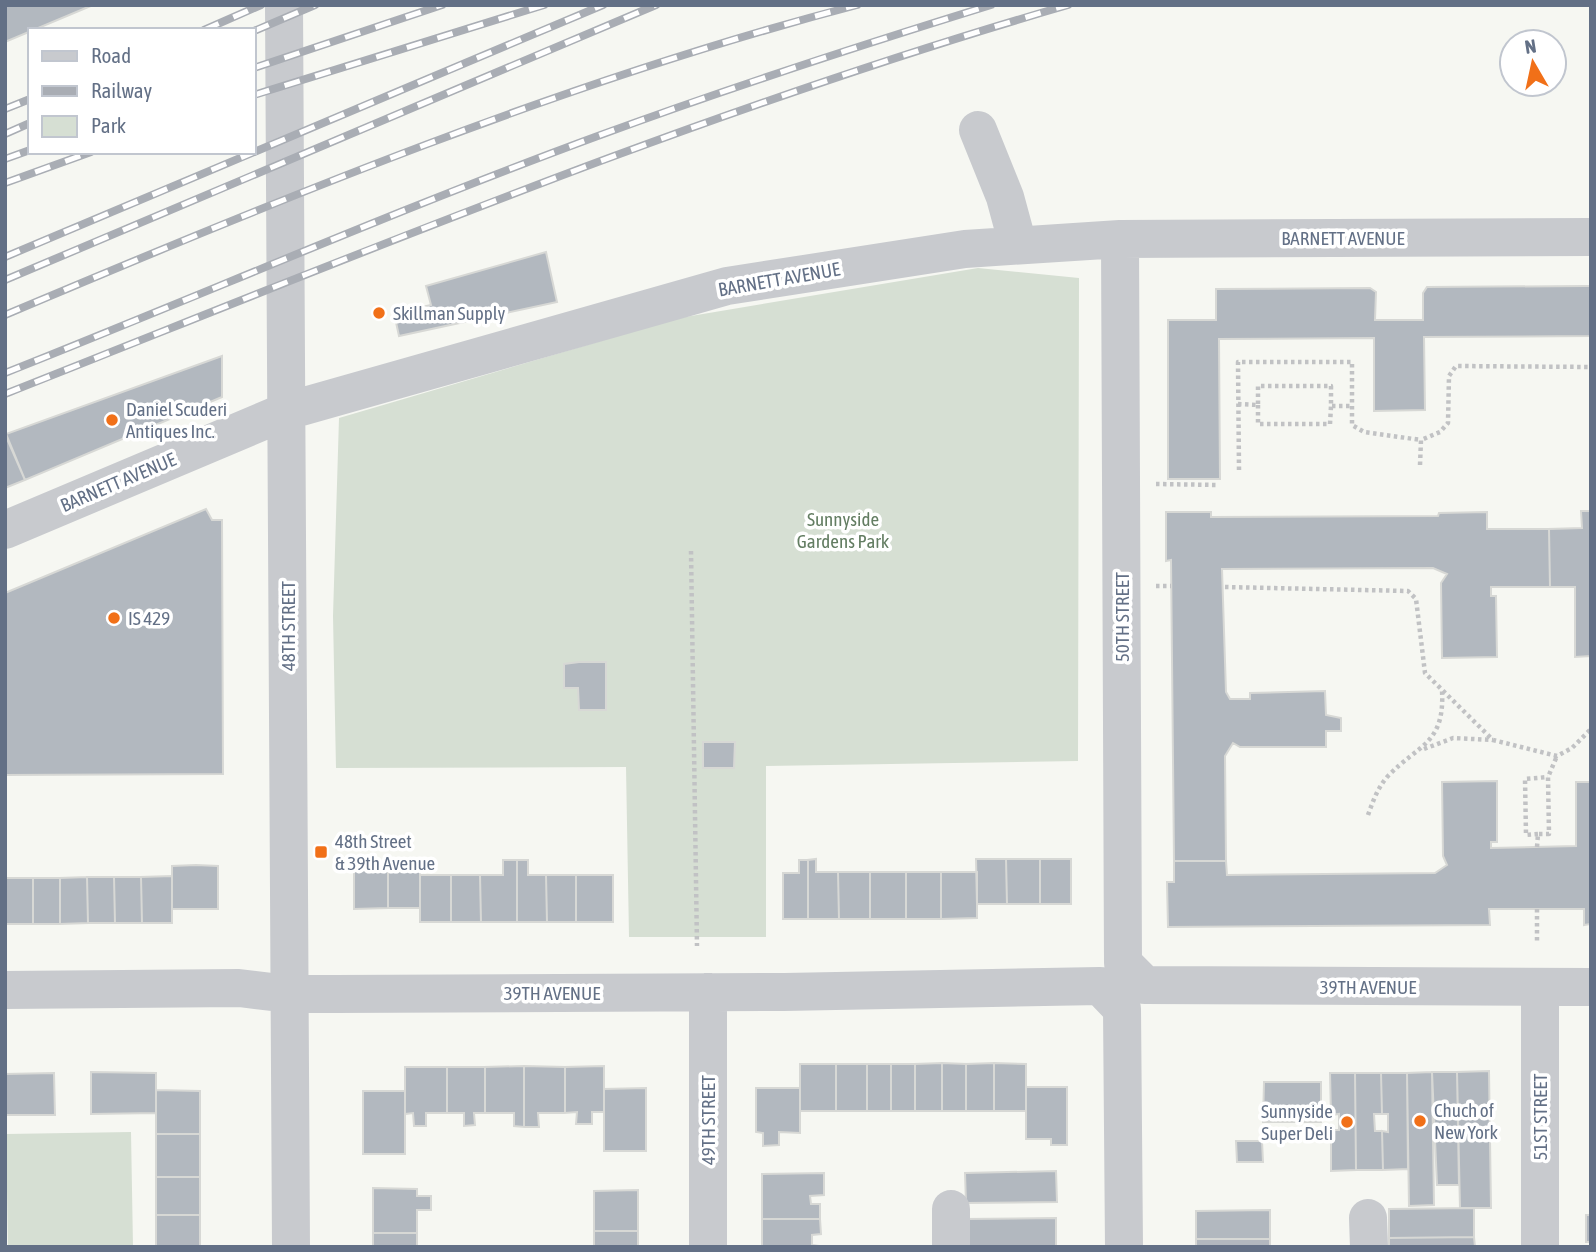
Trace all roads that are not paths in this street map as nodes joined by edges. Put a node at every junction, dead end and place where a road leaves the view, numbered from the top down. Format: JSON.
{"nodes":[{"id":1,"x":284,"y":5,"type":"edge"},
{"id":2,"x":978,"y":130,"type":"dead end"},
{"id":3,"x":1591,"y":237,"type":"edge"},
{"id":4,"x":1120,"y":239,"type":"junction"},
{"id":5,"x":1018,"y":245,"type":"junction"},
{"id":6,"x":287,"y":411,"type":"junction"},
{"id":7,"x":5,"y":530,"type":"edge"},
{"id":8,"x":1145,"y":985,"type":"joint"},
{"id":9,"x":1591,"y":987,"type":"edge"},
{"id":10,"x":1540,"y":988,"type":"junction"},
{"id":11,"x":5,"y":990,"type":"edge"},
{"id":12,"x":708,"y":992,"type":"junction"},
{"id":13,"x":289,"y":994,"type":"junction"},
{"id":14,"x":950,"y":1209,"type":"dead end"},
{"id":15,"x":291,"y":1247,"type":"edge"},
{"id":16,"x":708,"y":1247,"type":"edge"},
{"id":17,"x":950,"y":1247,"type":"edge"},
{"id":18,"x":1124,"y":1247,"type":"edge"},
{"id":19,"x":1540,"y":1247,"type":"edge"}],
"edges":[{"from":1,"to":6,"type":"street","name":"48TH STREET"},
{"from":2,"to":5,"type":"street"},
{"from":3,"to":4,"type":"street","name":"BARNETT AVENUE"},
{"from":4,"to":5,"type":"street","name":"BARNETT AVENUE"},
{"from":4,"to":8,"type":"street","name":"50TH STREET"},
{"from":5,"to":6,"type":"street","name":"BARNETT AVENUE"},
{"from":6,"to":7,"type":"street","name":"BARNETT AVENUE"},
{"from":6,"to":13,"type":"street","name":"48TH STREET"},
{"from":8,"to":10,"type":"street","name":"39TH AVENUE"},
{"from":9,"to":10,"type":"street","name":"39TH AVENUE"},
{"from":10,"to":19,"type":"street","name":"51ST STREET"},
{"from":11,"to":13,"type":"street","name":"39TH AVENUE"},
{"from":12,"to":13,"type":"street","name":"39TH AVENUE"},
{"from":12,"to":16,"type":"street","name":"49TH STREET"},
{"from":12,"to":18,"type":"street","name":"39TH AVENUE"},
{"from":13,"to":15,"type":"street","name":"48TH STREET"},
{"from":14,"to":17,"type":"street"}]}
